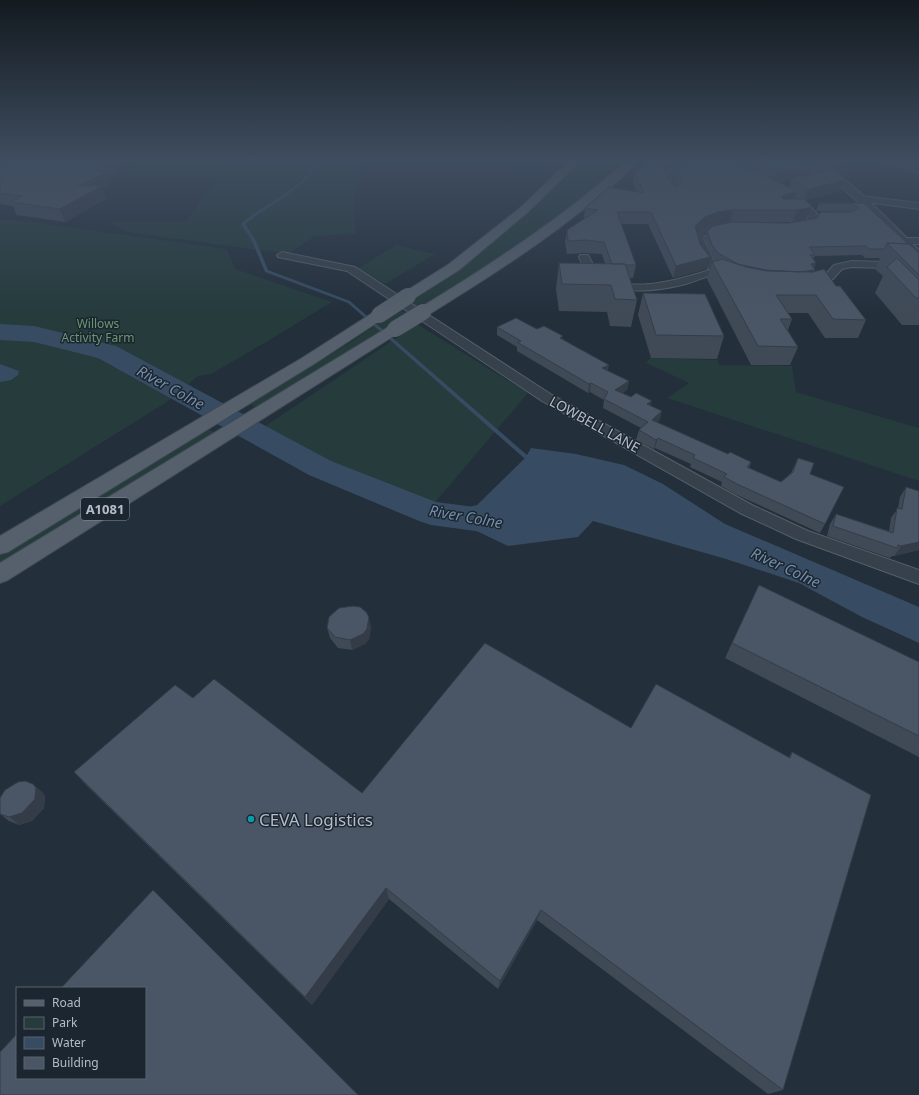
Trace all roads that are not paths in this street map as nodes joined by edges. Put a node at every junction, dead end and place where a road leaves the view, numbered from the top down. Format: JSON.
{"nodes":[{"id":1,"x":520,"y":213,"type":"edge"},
{"id":2,"x":572,"y":213,"type":"edge"},
{"id":3,"x":814,"y":213,"type":"edge"},
{"id":4,"x":875,"y":213,"type":"edge"},
{"id":5,"x":747,"y":226,"type":"edge"},
{"id":6,"x":786,"y":229,"type":"edge"},
{"id":7,"x":904,"y":241,"type":"junction"},
{"id":8,"x":919,"y":241,"type":"edge"},
{"id":9,"x":282,"y":255,"type":"dead end"},
{"id":10,"x":584,"y":257,"type":"dead end"},
{"id":11,"x":919,"y":257,"type":"edge"},
{"id":12,"x":919,"y":266,"type":"edge"},
{"id":13,"x":718,"y":271,"type":"junction"},
{"id":14,"x":738,"y":279,"type":"edge"},
{"id":15,"x":798,"y":285,"type":"edge"},
{"id":16,"x":0,"y":546,"type":"edge"},
{"id":17,"x":0,"y":574,"type":"edge"},
{"id":18,"x":919,"y":577,"type":"edge"}],
"edges":[{"from":1,"to":16,"type":"main road","number":"A1081","bridge":true},
{"from":2,"to":17,"type":"main road","number":"A1081","bridge":true},
{"from":3,"to":6,"type":"street"},
{"from":4,"to":7,"type":"street"},
{"from":5,"to":13,"type":"street"},
{"from":7,"to":8,"type":"street"},
{"from":7,"to":11,"type":"street"},
{"from":9,"to":18,"type":"street","name":"LOWBELL LANE"},
{"from":10,"to":13,"type":"street"},
{"from":12,"to":15,"type":"street"},
{"from":13,"to":14,"type":"street"}]}
